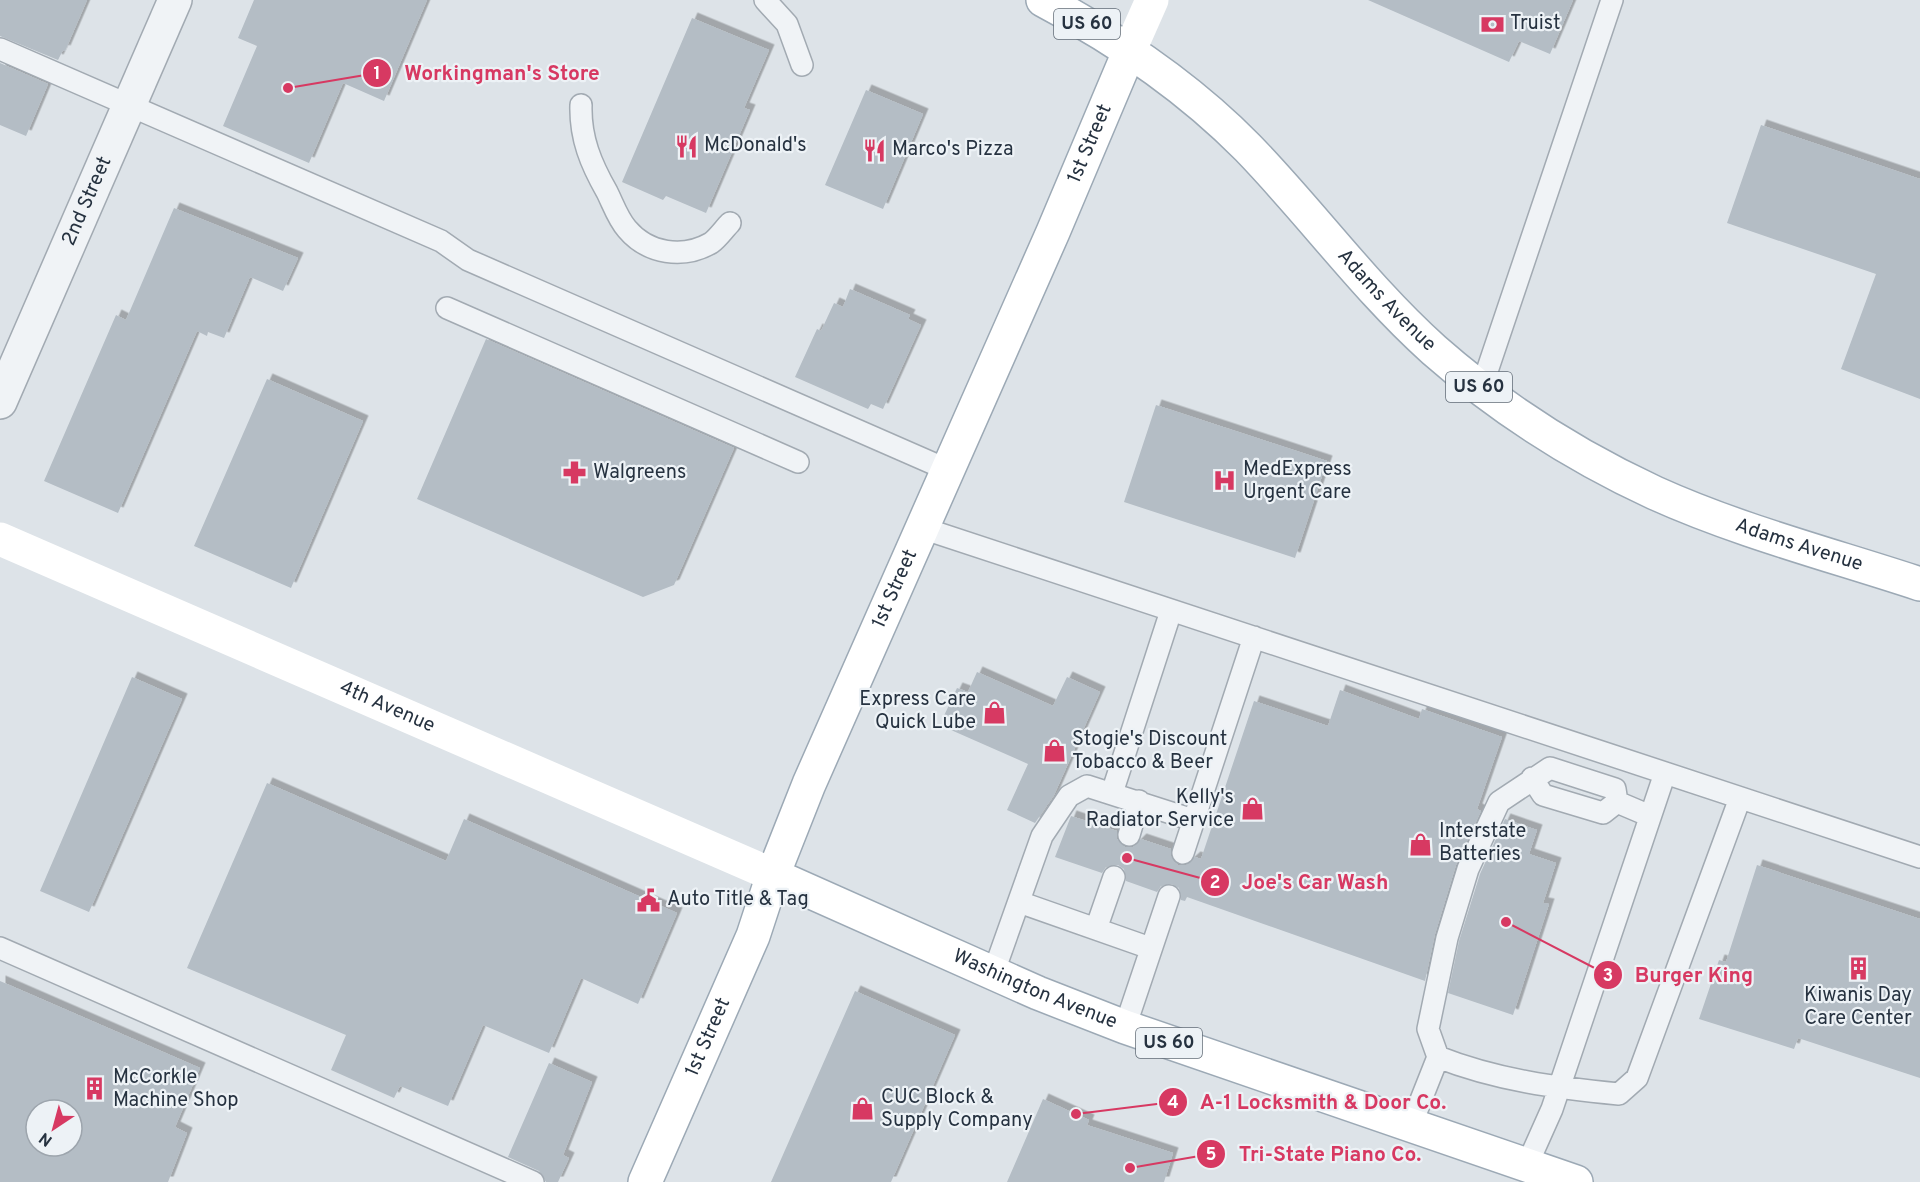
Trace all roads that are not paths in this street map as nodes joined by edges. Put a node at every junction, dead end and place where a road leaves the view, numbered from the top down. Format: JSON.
{"nodes":[{"id":1,"x":175,"y":0,"type":"edge"},
{"id":2,"x":765,"y":0,"type":"edge"},
{"id":3,"x":1043,"y":0,"type":"edge"},
{"id":4,"x":1152,"y":0,"type":"edge"},
{"id":5,"x":1612,"y":0,"type":"edge"},
{"id":6,"x":0,"y":49,"type":"edge"},
{"id":7,"x":1129,"y":52,"type":"junction"},
{"id":8,"x":802,"y":65,"type":"dead end"},
{"id":9,"x":129,"y":105,"type":"junction"},
{"id":10,"x":581,"y":105,"type":"dead end"},
{"id":11,"x":730,"y":223,"type":"dead end"},
{"id":12,"x":447,"y":308,"type":"dead end"},
{"id":13,"x":1481,"y":389,"type":"junction"},
{"id":14,"x":0,"y":402,"type":"edge"},
{"id":15,"x":798,"y":462,"type":"dead end"},
{"id":16,"x":948,"y":470,"type":"junction"},
{"id":17,"x":922,"y":528,"type":"junction"},
{"id":18,"x":0,"y":539,"type":"edge"},
{"id":19,"x":1920,"y":584,"type":"edge"},
{"id":20,"x":1171,"y":611,"type":"junction"},
{"id":21,"x":1254,"y":637,"type":"junction"},
{"id":22,"x":1665,"y":773,"type":"junction"},
{"id":23,"x":1112,"y":793,"type":"junction"},
{"id":24,"x":1740,"y":798,"type":"junction"},
{"id":25,"x":1138,"y":801,"type":"junction"},
{"id":26,"x":1650,"y":816,"type":"junction"},
{"id":27,"x":1193,"y":820,"type":"junction"},
{"id":28,"x":1129,"y":835,"type":"dead end"},
{"id":29,"x":1183,"y":853,"type":"dead end"},
{"id":30,"x":1920,"y":857,"type":"edge"},
{"id":31,"x":773,"y":875,"type":"junction"},
{"id":32,"x":1114,"y":877,"type":"dead end"},
{"id":33,"x":1169,"y":896,"type":"dead end"},
{"id":34,"x":1019,"y":902,"type":"junction"},
{"id":35,"x":1096,"y":929,"type":"junction"},
{"id":36,"x":0,"y":948,"type":"edge"},
{"id":37,"x":1150,"y":948,"type":"junction"},
{"id":38,"x":993,"y":974,"type":"junction"},
{"id":39,"x":1125,"y":1028,"type":"junction"},
{"id":40,"x":1438,"y":1057,"type":"junction"},
{"id":41,"x":1558,"y":1088,"type":"junction"},
{"id":42,"x":1411,"y":1125,"type":"junction"},
{"id":43,"x":1527,"y":1165,"type":"junction"},
{"id":44,"x":533,"y":1182,"type":"edge"},
{"id":45,"x":645,"y":1182,"type":"edge"},
{"id":46,"x":1576,"y":1182,"type":"edge"}],
"edges":[{"from":1,"to":9,"type":"street","name":"2nd Street"},
{"from":2,"to":8,"type":"lane"},
{"from":3,"to":7,"type":"main road","number":"US 60"},
{"from":4,"to":7,"type":"main road","name":"1st Street"},
{"from":5,"to":13,"type":"lane"},
{"from":6,"to":9,"type":"lane"},
{"from":7,"to":13,"type":"main road","name":"Adams Avenue","number":"US 60"},
{"from":7,"to":16,"type":"main road","name":"1st Street"},
{"from":9,"to":14,"type":"street","name":"2nd Street"},
{"from":9,"to":16,"type":"lane"},
{"from":10,"to":11,"type":"lane"},
{"from":12,"to":15,"type":"lane"},
{"from":13,"to":19,"type":"main road","name":"Adams Avenue","number":"US 60"},
{"from":16,"to":17,"type":"main road","name":"1st Street"},
{"from":17,"to":20,"type":"lane"},
{"from":17,"to":31,"type":"main road","name":"1st Street"},
{"from":18,"to":31,"type":"main road","name":"4th Avenue"},
{"from":20,"to":21,"type":"lane"},
{"from":20,"to":23,"type":"lane"},
{"from":21,"to":22,"type":"lane"},
{"from":21,"to":27,"type":"lane"},
{"from":22,"to":24,"type":"lane"},
{"from":22,"to":26,"type":"lane"},
{"from":23,"to":25,"type":"lane"},
{"from":23,"to":34,"type":"lane"},
{"from":24,"to":30,"type":"lane"},
{"from":24,"to":41,"type":"lane"},
{"from":25,"to":27,"type":"lane"},
{"from":25,"to":28,"type":"lane"},
{"from":26,"to":40,"type":"lane"},
{"from":26,"to":41,"type":"lane"},
{"from":27,"to":29,"type":"lane"},
{"from":31,"to":38,"type":"main road","name":"Washington Avenue","number":"US 60"},
{"from":31,"to":45,"type":"main road","name":"1st Street"},
{"from":32,"to":35,"type":"lane"},
{"from":33,"to":37,"type":"lane"},
{"from":34,"to":35,"type":"lane"},
{"from":34,"to":38,"type":"lane"},
{"from":35,"to":37,"type":"lane"},
{"from":36,"to":44,"type":"lane"},
{"from":37,"to":39,"type":"lane"},
{"from":38,"to":39,"type":"main road","name":"Washington Avenue","number":"US 60"},
{"from":39,"to":42,"type":"main road","name":"Washington Avenue","number":"US 60"},
{"from":40,"to":41,"type":"lane"},
{"from":40,"to":42,"type":"lane"},
{"from":41,"to":43,"type":"lane"},
{"from":42,"to":43,"type":"main road","name":"Washington Avenue","number":"US 60"},
{"from":43,"to":46,"type":"main road","name":"Washington Avenue","number":"US 60"}]}
